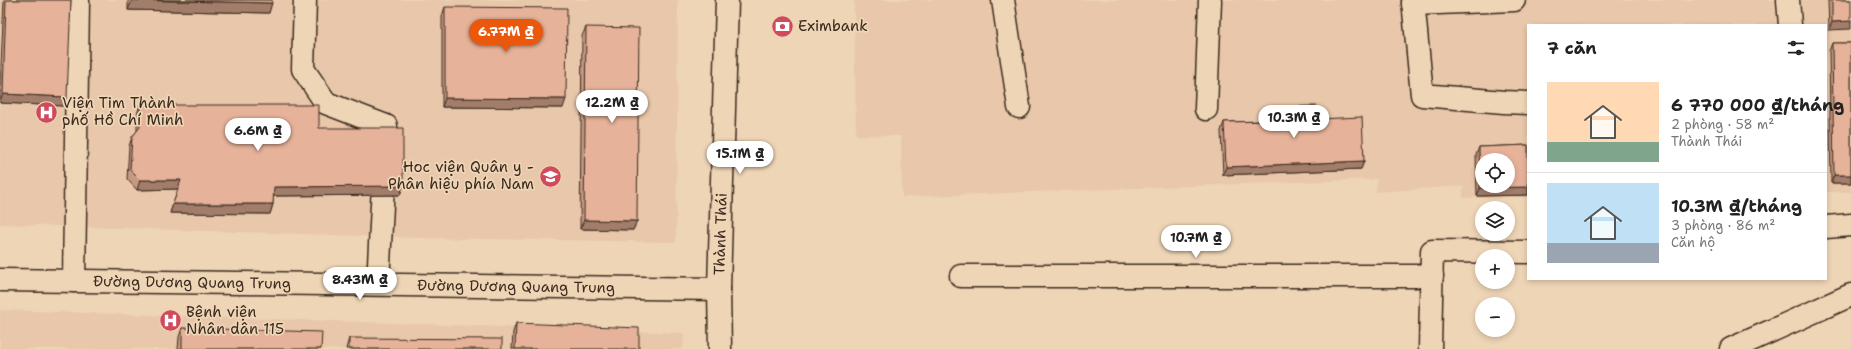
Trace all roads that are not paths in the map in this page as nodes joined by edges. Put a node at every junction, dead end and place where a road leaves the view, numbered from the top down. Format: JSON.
{"nodes":[{"id":1,"x":78,"y":0,"type":"edge"},
{"id":2,"x":305,"y":0,"type":"edge"},
{"id":3,"x":727,"y":0,"type":"edge"},
{"id":4,"x":1003,"y":0,"type":"edge"},
{"id":5,"x":1210,"y":0,"type":"edge"},
{"id":6,"x":1514,"y":0,"type":"edge"},
{"id":7,"x":1788,"y":0,"type":"edge"},
{"id":8,"x":1413,"y":2,"type":"edge"},
{"id":9,"x":1790,"y":24,"type":"edge"},
{"id":10,"x":1527,"y":103,"type":"edge"},
{"id":11,"x":1019,"y":107,"type":"dead end"},
{"id":12,"x":1206,"y":109,"type":"dead end"},
{"id":13,"x":1851,"y":225,"type":"edge"},
{"id":14,"x":1827,"y":227,"type":"edge"},
{"id":15,"x":1527,"y":252,"type":"edge"},
{"id":16,"x":960,"y":276,"type":"dead end"},
{"id":17,"x":1432,"y":276,"type":"junction"},
{"id":18,"x":0,"y":280,"type":"edge"},
{"id":19,"x":74,"y":281,"type":"junction"},
{"id":20,"x":378,"y":284,"type":"junction"},
{"id":21,"x":720,"y":288,"type":"junction"},
{"id":22,"x":1851,"y":295,"type":"edge"},
{"id":23,"x":720,"y":349,"type":"edge"},
{"id":24,"x":1430,"y":349,"type":"edge"},
{"id":25,"x":1731,"y":349,"type":"edge"}],
"edges":[{"from":1,"to":19,"type":"street"},
{"from":2,"to":20,"type":"street"},
{"from":3,"to":21,"type":"street","name":"Thành Thái"},
{"from":4,"to":11,"type":"street"},
{"from":5,"to":12,"type":"street"},
{"from":6,"to":8,"type":"street"},
{"from":7,"to":9,"type":"street"},
{"from":8,"to":10,"type":"street"},
{"from":13,"to":14,"type":"street"},
{"from":15,"to":17,"type":"street"},
{"from":16,"to":17,"type":"street"},
{"from":17,"to":24,"type":"street"},
{"from":18,"to":19,"type":"street","name":"Đường Dương Quang Trung"},
{"from":19,"to":20,"type":"street","name":"Đường Dương Quang Trung"},
{"from":20,"to":21,"type":"street","name":"Đường Dương Quang Trung"},
{"from":21,"to":23,"type":"street","name":"Thành Thái"},
{"from":22,"to":25,"type":"street"}]}
